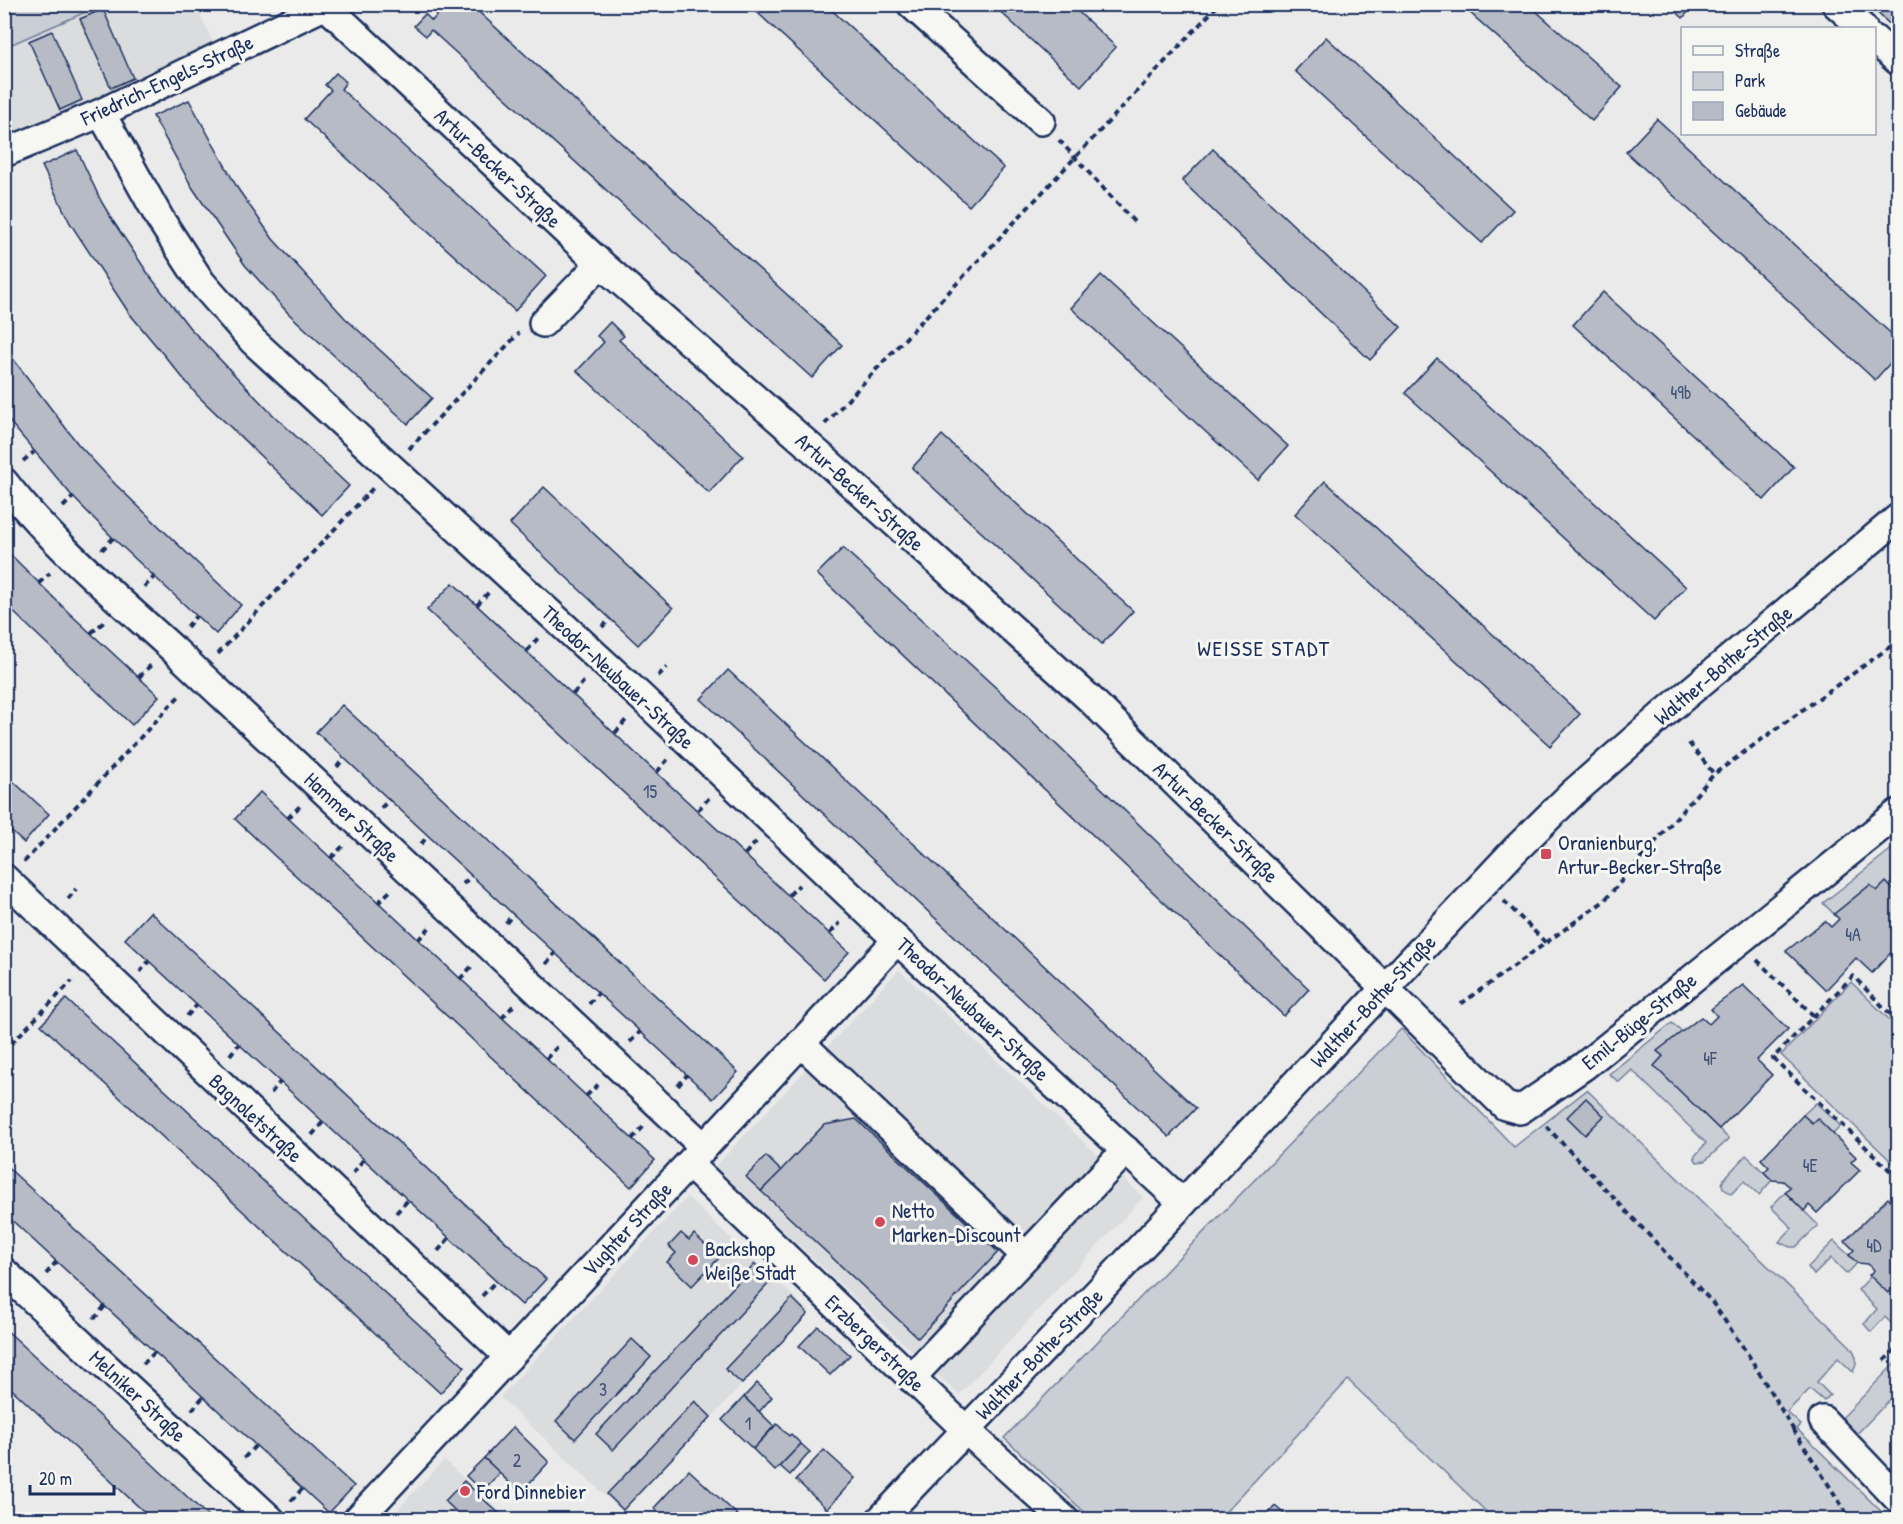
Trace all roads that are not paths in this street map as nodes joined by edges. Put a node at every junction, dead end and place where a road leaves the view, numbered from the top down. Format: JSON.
{"nodes":[{"id":1,"x":910,"y":4,"type":"edge"},
{"id":2,"x":1836,"y":4,"type":"edge"},
{"id":3,"x":326,"y":5,"type":"edge"},
{"id":4,"x":1862,"y":27,"type":"edge"},
{"id":5,"x":1876,"y":40,"type":"edge"},
{"id":6,"x":1899,"y":61,"type":"edge"},
{"id":7,"x":101,"y":112,"type":"junction"},
{"id":8,"x":1041,"y":121,"type":"road end"},
{"id":9,"x":4,"y":153,"type":"edge"},
{"id":10,"x":600,"y":264,"type":"junction"},
{"id":11,"x":534,"y":325,"type":"road end"},
{"id":12,"x":4,"y":482,"type":"edge"},
{"id":13,"x":1899,"y":518,"type":"edge"},
{"id":14,"x":1899,"y":813,"type":"edge"},
{"id":15,"x":14,"y":870,"type":"edge"},
{"id":16,"x":897,"y":940,"type":"junction"},
{"id":17,"x":1385,"y":987,"type":"junction"},
{"id":18,"x":801,"y":1043,"type":"junction"},
{"id":19,"x":1126,"y":1150,"type":"junction"},
{"id":20,"x":696,"y":1155,"type":"junction"},
{"id":21,"x":1183,"y":1203,"type":"junction"},
{"id":22,"x":1026,"y":1256,"type":"junction"},
{"id":23,"x":4,"y":1272,"type":"edge"},
{"id":24,"x":508,"y":1357,"type":"junction"},
{"id":25,"x":911,"y":1378,"type":"junction"},
{"id":26,"x":1823,"y":1420,"type":"road end"},
{"id":27,"x":966,"y":1430,"type":"junction"},
{"id":28,"x":1899,"y":1499,"type":"edge"},
{"id":29,"x":271,"y":1520,"type":"edge"},
{"id":30,"x":357,"y":1520,"type":"edge"},
{"id":31,"x":880,"y":1520,"type":"edge"},
{"id":32,"x":1065,"y":1520,"type":"edge"}],
"edges":[{"from":1,"to":8,"type":"street"},
{"from":2,"to":4,"type":"street"},
{"from":3,"to":7,"type":"street","name":"Friedrich-Engels-Straße"},
{"from":3,"to":10,"type":"street","name":"Artur-Becker-Straße"},
{"from":5,"to":6,"type":"street"},
{"from":7,"to":9,"type":"street","name":"Friedrich-Engels-Straße"},
{"from":7,"to":16,"type":"street","name":"Theodor-Neubauer-Straße"},
{"from":10,"to":11,"type":"street"},
{"from":10,"to":17,"type":"street","name":"Artur-Becker-Straße"},
{"from":12,"to":20,"type":"street","name":"Hammer Straße"},
{"from":13,"to":17,"type":"street","name":"Walther-Bothe-Straße"},
{"from":14,"to":17,"type":"street","name":"Emil-Büge-Straße"},
{"from":15,"to":24,"type":"street","name":"Bagnoletstraße"},
{"from":16,"to":18,"type":"street","name":"Vughter Straße"},
{"from":16,"to":19,"type":"street","name":"Theodor-Neubauer-Straße"},
{"from":17,"to":21,"type":"street","name":"Walther-Bothe-Straße"},
{"from":18,"to":20,"type":"street","name":"Vughter Straße"},
{"from":18,"to":22,"type":"street"},
{"from":19,"to":21,"type":"street","name":"Theodor-Neubauer-Straße"},
{"from":19,"to":22,"type":"street"},
{"from":20,"to":24,"type":"street","name":"Vughter Straße"},
{"from":20,"to":25,"type":"street","name":"Erzbergerstraße"},
{"from":21,"to":27,"type":"street","name":"Walther-Bothe-Straße"},
{"from":22,"to":25,"type":"street"},
{"from":23,"to":29,"type":"street","name":"Melniker Straße"},
{"from":24,"to":30,"type":"street","name":"Vughter Straße"},
{"from":25,"to":27,"type":"street","name":"Erzbergerstraße"},
{"from":26,"to":28,"type":"street"},
{"from":27,"to":31,"type":"street","name":"Walther-Bothe-Straße"},
{"from":27,"to":32,"type":"street","name":"Erzbergerstraße"}]}
